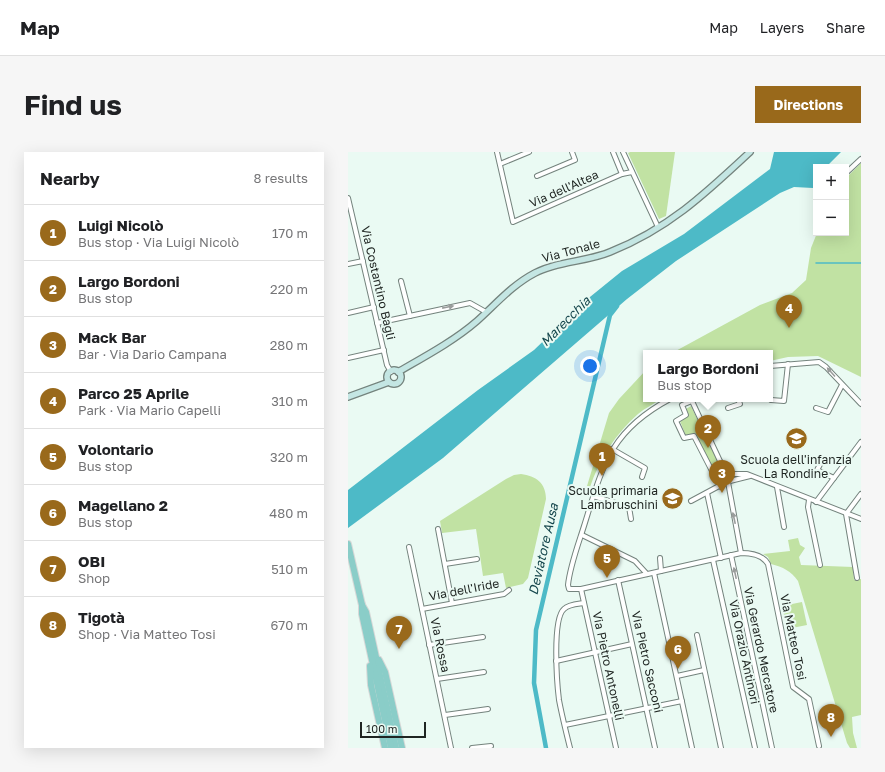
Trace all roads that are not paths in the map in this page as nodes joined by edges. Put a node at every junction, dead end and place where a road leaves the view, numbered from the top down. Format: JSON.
{"nodes":[{"id":1,"x":497,"y":152,"type":"edge"},
{"id":2,"x":529,"y":152,"type":"edge"},
{"id":3,"x":572,"y":152,"type":"edge"},
{"id":4,"x":624,"y":152,"type":"edge"},
{"id":5,"x":750,"y":152,"type":"edge"},
{"id":6,"x":614,"y":154,"type":"edge"},
{"id":7,"x":861,"y":159,"type":"edge"},
{"id":8,"x":500,"y":164,"type":"junction"},
{"id":9,"x":849,"y":171,"type":"edge"},
{"id":10,"x":632,"y":172,"type":"junction"},
{"id":11,"x":622,"y":174,"type":"junction"},
{"id":12,"x":537,"y":176,"type":"dead end"},
{"id":13,"x":348,"y":198,"type":"edge"},
{"id":14,"x":353,"y":221,"type":"junction"},
{"id":15,"x":348,"y":222,"type":"edge"},
{"id":16,"x":658,"y":228,"type":"junction"},
{"id":17,"x":363,"y":261,"type":"junction"},
{"id":18,"x":348,"y":264,"type":"edge"},
{"id":19,"x":402,"y":281,"type":"dead end"},
{"id":20,"x":374,"y":308,"type":"junction"},
{"id":21,"x":486,"y":312,"type":"junction"},
{"id":22,"x":348,"y":313,"type":"edge"},
{"id":23,"x":410,"y":316,"type":"junction"},
{"id":24,"x":377,"y":323,"type":"junction"},
{"id":25,"x":384,"y":350,"type":"junction"},
{"id":26,"x":348,"y":358,"type":"edge"},
{"id":27,"x":788,"y":364,"type":"junction"},
{"id":28,"x":773,"y":366,"type":"edge"},
{"id":29,"x":391,"y":372,"type":"junction"},
{"id":30,"x":398,"y":372,"type":"junction"},
{"id":31,"x":389,"y":382,"type":"junction"},
{"id":32,"x":842,"y":385,"type":"junction"},
{"id":33,"x":348,"y":397,"type":"edge"},
{"id":34,"x":773,"y":400,"type":"edge"},
{"id":35,"x":665,"y":402,"type":"edge"},
{"id":36,"x":687,"y":402,"type":"edge"},
{"id":37,"x":692,"y":402,"type":"edge"},
{"id":38,"x":739,"y":402,"type":"edge"},
{"id":39,"x":861,"y":404,"type":"edge"},
{"id":40,"x":728,"y":408,"type":"dead end"},
{"id":41,"x":816,"y":408,"type":"dead end"},
{"id":42,"x":861,"y":442,"type":"edge"},
{"id":43,"x":612,"y":449,"type":"junction"},
{"id":44,"x":823,"y":459,"type":"dead end"},
{"id":45,"x":750,"y":476,"type":"junction"},
{"id":46,"x":642,"y":477,"type":"dead end"},
{"id":47,"x":726,"y":478,"type":"junction"},
{"id":48,"x":834,"y":478,"type":"junction"},
{"id":49,"x":777,"y":487,"type":"junction"},
{"id":50,"x":707,"y":493,"type":"junction"},
{"id":51,"x":861,"y":494,"type":"edge"},
{"id":52,"x":594,"y":496,"type":"junction"},
{"id":53,"x":691,"y":500,"type":"dead end"},
{"id":54,"x":809,"y":500,"type":"junction"},
{"id":55,"x":816,"y":502,"type":"junction"},
{"id":56,"x":846,"y":514,"type":"junction"},
{"id":57,"x":631,"y":519,"type":"dead end"},
{"id":58,"x":861,"y":519,"type":"edge"},
{"id":59,"x":784,"y":527,"type":"dead end"},
{"id":60,"x":438,"y":529,"type":"dead end"},
{"id":61,"x":582,"y":535,"type":"junction"},
{"id":62,"x":348,"y":544,"type":"edge"},
{"id":63,"x":408,"y":547,"type":"dead end"},
{"id":64,"x":741,"y":553,"type":"junction"},
{"id":65,"x":731,"y":555,"type":"junction"},
{"id":66,"x":660,"y":558,"type":"dead end"},
{"id":67,"x":720,"y":558,"type":"junction"},
{"id":68,"x":477,"y":559,"type":"dead end"},
{"id":69,"x":713,"y":560,"type":"junction"},
{"id":70,"x":445,"y":564,"type":"junction"},
{"id":71,"x":820,"y":565,"type":"dead end"},
{"id":72,"x":661,"y":571,"type":"junction"},
{"id":73,"x":654,"y":573,"type":"junction"},
{"id":74,"x":648,"y":574,"type":"junction"},
{"id":75,"x":857,"y":578,"type":"dead end"},
{"id":76,"x":618,"y":580,"type":"junction"},
{"id":77,"x":581,"y":589,"type":"junction"},
{"id":78,"x":509,"y":590,"type":"dead end"},
{"id":79,"x":452,"y":603,"type":"junction"},
{"id":80,"x":584,"y":603,"type":"junction"},
{"id":81,"x":422,"y":608,"type":"junction"},
{"id":82,"x":697,"y":636,"type":"dead end"},
{"id":83,"x":483,"y":637,"type":"dead end"},
{"id":84,"x":632,"y":644,"type":"junction"},
{"id":85,"x":429,"y":645,"type":"junction"},
{"id":86,"x":596,"y":653,"type":"junction"},
{"id":87,"x":373,"y":656,"type":"junction"},
{"id":88,"x":556,"y":661,"type":"junction"},
{"id":89,"x":704,"y":670,"type":"junction"},
{"id":90,"x":484,"y":672,"type":"dead end"},
{"id":91,"x":677,"y":676,"type":"junction"},
{"id":92,"x":437,"y":679,"type":"junction"},
{"id":93,"x":682,"y":701,"type":"junction"},
{"id":94,"x":488,"y":708,"type":"dead end"},
{"id":95,"x":647,"y":708,"type":"junction"},
{"id":96,"x":445,"y":715,"type":"junction"},
{"id":97,"x":608,"y":717,"type":"junction"},
{"id":98,"x":565,"y":726,"type":"junction"},
{"id":99,"x":391,"y":746,"type":"edge"},
{"id":100,"x":491,"y":746,"type":"dead end"},
{"id":101,"x":819,"y":746,"type":"dead end"},
{"id":102,"x":402,"y":748,"type":"edge"},
{"id":103,"x":451,"y":748,"type":"edge"},
{"id":104,"x":472,"y":748,"type":"edge"},
{"id":105,"x":570,"y":748,"type":"edge"},
{"id":106,"x":616,"y":748,"type":"edge"},
{"id":107,"x":655,"y":748,"type":"edge"},
{"id":108,"x":692,"y":748,"type":"edge"},
{"id":109,"x":721,"y":748,"type":"edge"},
{"id":110,"x":755,"y":748,"type":"edge"},
{"id":111,"x":772,"y":748,"type":"edge"}],
"edges":[{"from":1,"to":8,"type":"street"},
{"from":2,"to":8,"type":"street"},
{"from":3,"to":12,"type":"street"},
{"from":4,"to":6,"type":"street"},
{"from":4,"to":10,"type":"street"},
{"from":5,"to":16,"type":"street","name":"Via Tonale"},
{"from":6,"to":11,"type":"street"},
{"from":7,"to":9,"type":"street"},
{"from":8,"to":11,"type":"street","name":"Via dell'Altea"},
{"from":10,"to":11,"type":"street","name":"Via dell'Altea"},
{"from":10,"to":16,"type":"street"},
{"from":13,"to":14,"type":"street","name":"Via Costantino Bagli"},
{"from":14,"to":15,"type":"street"},
{"from":14,"to":17,"type":"street","name":"Via Costantino Bagli"},
{"from":16,"to":21,"type":"street","name":"Via Tonale"},
{"from":17,"to":18,"type":"street"},
{"from":17,"to":20,"type":"street","name":"Via Costantino Bagli"},
{"from":19,"to":23,"type":"street"},
{"from":20,"to":22,"type":"street"},
{"from":20,"to":24,"type":"street","name":"Via Costantino Bagli"},
{"from":23,"to":21,"type":"street","one_way":true},
{"from":21,"to":30,"type":"street","name":"Via Tonale"},
{"from":23,"to":24,"type":"street"},
{"from":24,"to":25,"type":"street","name":"Via Costantino Bagli"},
{"from":25,"to":26,"type":"street"},
{"from":25,"to":29,"type":"street","name":"Via Costantino Bagli"},
{"from":27,"to":28,"type":"street"},
{"from":32,"to":27,"type":"street","one_way":true},
{"from":27,"to":34,"type":"street"},
{"from":29,"to":30,"type":"street"},
{"from":29,"to":31,"type":"street"},
{"from":30,"to":31,"type":"street"},
{"from":31,"to":33,"type":"street"},
{"from":32,"to":39,"type":"street"},
{"from":32,"to":41,"type":"street"},
{"from":35,"to":43,"type":"street"},
{"from":36,"to":47,"type":"street"},
{"from":37,"to":47,"type":"street"},
{"from":38,"to":40,"type":"street"},
{"from":42,"to":48,"type":"street"},
{"from":43,"to":46,"type":"street"},
{"from":43,"to":52,"type":"street"},
{"from":44,"to":48,"type":"street"},
{"from":45,"to":47,"type":"street"},
{"from":45,"to":47,"type":"street"},
{"from":45,"to":49,"type":"street"},
{"from":47,"to":50,"type":"street"},
{"from":64,"to":47,"type":"street","one_way":true},
{"from":48,"to":55,"type":"street"},
{"from":49,"to":54,"type":"street"},
{"from":49,"to":59,"type":"street"},
{"from":50,"to":53,"type":"street"},
{"from":50,"to":67,"type":"street"},
{"from":51,"to":56,"type":"street"},
{"from":52,"to":57,"type":"street"},
{"from":52,"to":61,"type":"street"},
{"from":54,"to":55,"type":"street"},
{"from":54,"to":71,"type":"street"},
{"from":55,"to":56,"type":"street"},
{"from":56,"to":58,"type":"street"},
{"from":56,"to":75,"type":"street"},
{"from":60,"to":70,"type":"street"},
{"from":61,"to":74,"type":"street"},
{"from":61,"to":77,"type":"street","name":"Via Matteo Tosi"},
{"from":62,"to":87,"type":"main road"},
{"from":63,"to":81,"type":"street","name":"Via Rossa"},
{"from":64,"to":65,"type":"street","name":"Via Matteo Tosi"},
{"from":64,"to":101,"type":"street","name":"Via Matteo Tosi"},
{"from":65,"to":67,"type":"street","name":"Via Matteo Tosi"},
{"from":111,"to":65,"type":"street","name":"Via Gerardo Mercatore","one_way":true},
{"from":66,"to":72,"type":"street"},
{"from":67,"to":69,"type":"street","name":"Via Matteo Tosi"},
{"from":68,"to":70,"type":"street"},
{"from":69,"to":72,"type":"street","name":"Via Matteo Tosi"},
{"from":69,"to":110,"type":"street","name":"Via Orazio Antinori"},
{"from":70,"to":79,"type":"street"},
{"from":72,"to":73,"type":"street","name":"Via Matteo Tosi"},
{"from":73,"to":74,"type":"street","name":"Via Matteo Tosi"},
{"from":73,"to":91,"type":"street"},
{"from":74,"to":76,"type":"street","name":"Via Matteo Tosi"},
{"from":76,"to":77,"type":"street","name":"Via Matteo Tosi"},
{"from":76,"to":84,"type":"street","name":"Via Pietro Sacconi"},
{"from":77,"to":80,"type":"street","name":"Via Pietro Antonelli"},
{"from":78,"to":79,"type":"street","name":"Via dell'Iride"},
{"from":79,"to":81,"type":"street","name":"Via dell'Iride"},
{"from":80,"to":86,"type":"street","name":"Via Pietro Antonelli"},
{"from":80,"to":88,"type":"street"},
{"from":81,"to":85,"type":"street","name":"Via Rossa"},
{"from":82,"to":89,"type":"street"},
{"from":83,"to":85,"type":"street"},
{"from":84,"to":86,"type":"street"},
{"from":84,"to":95,"type":"street","name":"Via Pietro Sacconi"},
{"from":85,"to":92,"type":"street","name":"Via Rossa"},
{"from":86,"to":88,"type":"street"},
{"from":86,"to":97,"type":"street","name":"Via Pietro Antonelli"},
{"from":87,"to":99,"type":"main road"},
{"from":87,"to":99,"type":"main road"},
{"from":87,"to":102,"type":"main road"},
{"from":88,"to":98,"type":"street"},
{"from":89,"to":91,"type":"street"},
{"from":89,"to":109,"type":"street"},
{"from":90,"to":92,"type":"street"},
{"from":91,"to":93,"type":"street"},
{"from":92,"to":96,"type":"street","name":"Via Rossa"},
{"from":93,"to":95,"type":"street"},
{"from":93,"to":108,"type":"street"},
{"from":94,"to":96,"type":"street"},
{"from":95,"to":97,"type":"street"},
{"from":95,"to":107,"type":"street","name":"Via Pietro Sacconi"},
{"from":96,"to":103,"type":"street","name":"Via Rossa"},
{"from":97,"to":98,"type":"street"},
{"from":97,"to":106,"type":"street","name":"Via Pietro Antonelli"},
{"from":98,"to":105,"type":"street"},
{"from":100,"to":104,"type":"street"}]}
